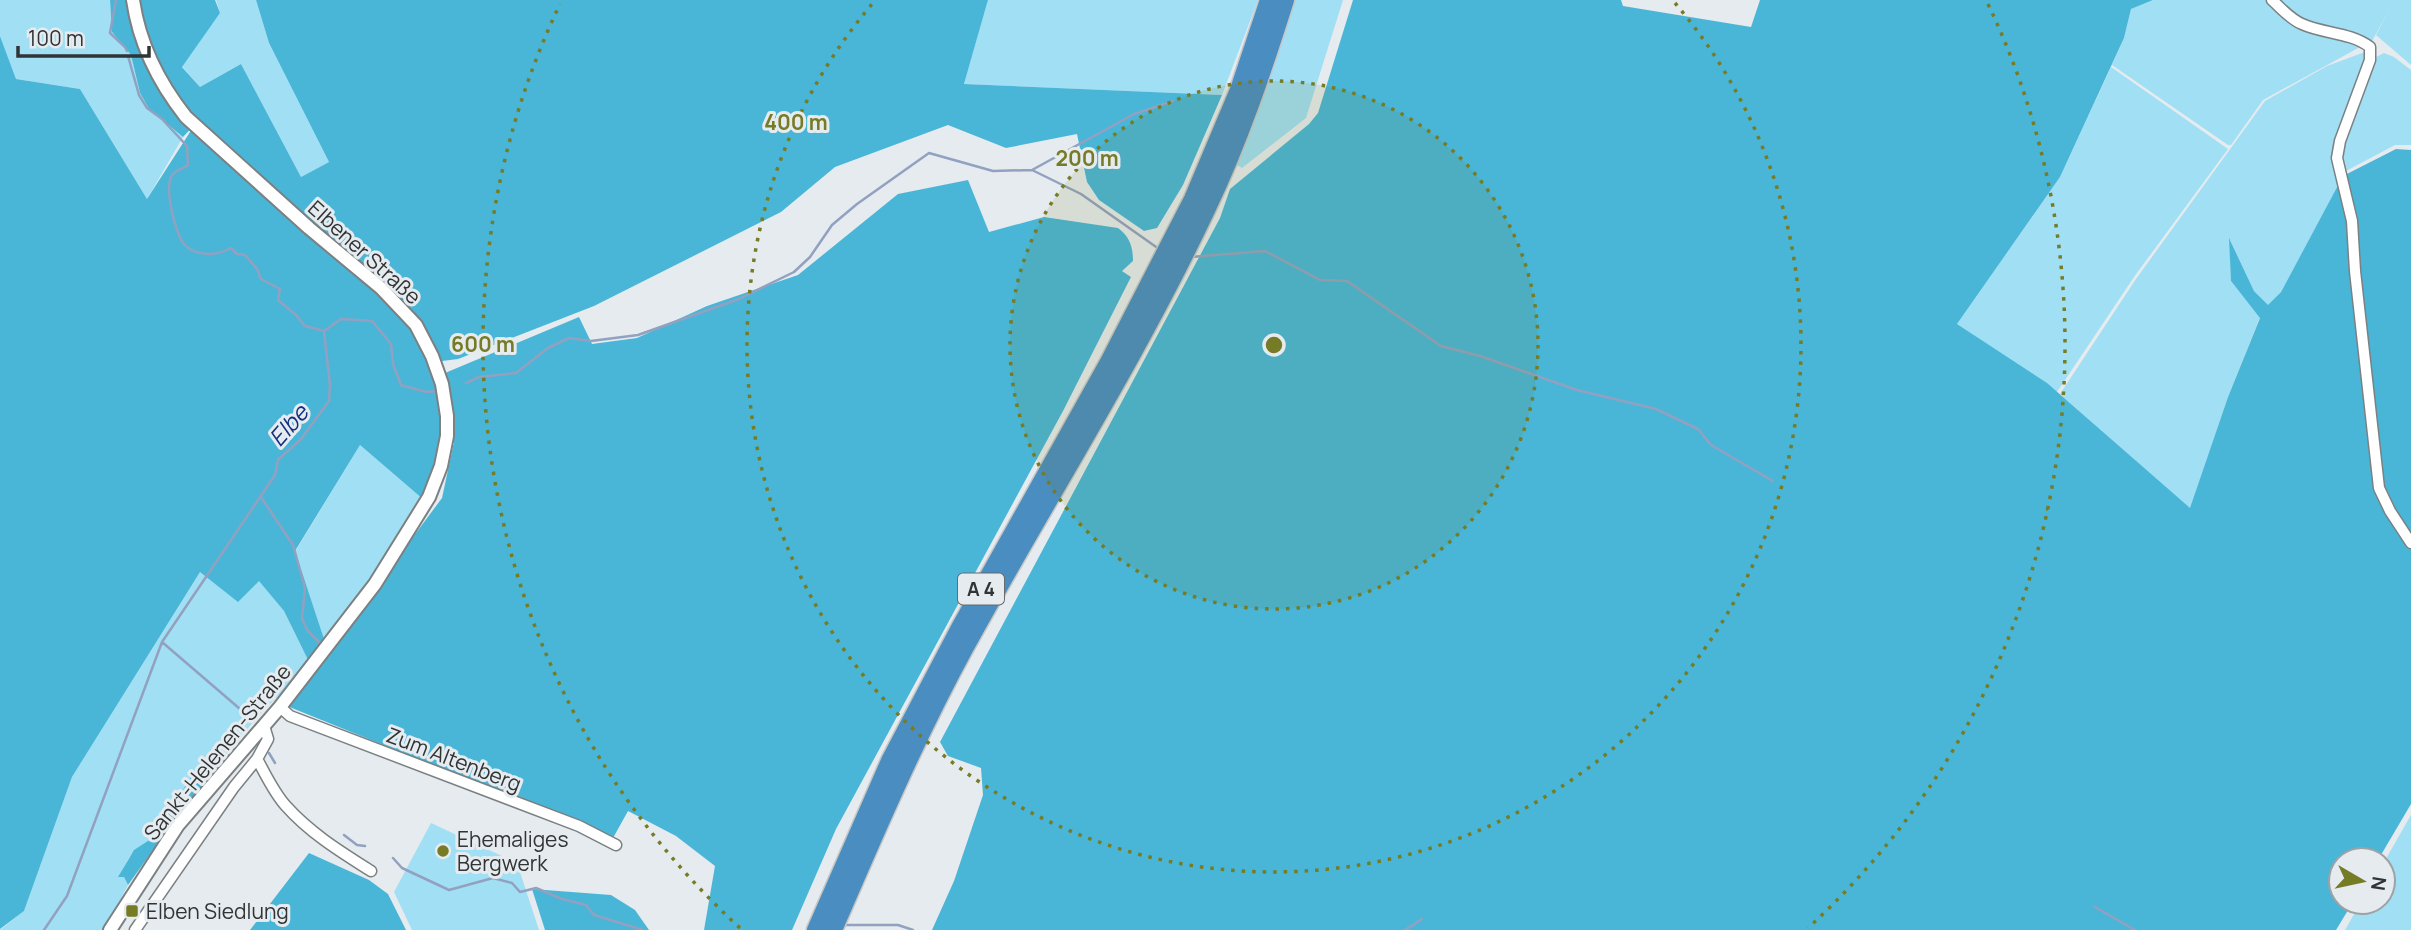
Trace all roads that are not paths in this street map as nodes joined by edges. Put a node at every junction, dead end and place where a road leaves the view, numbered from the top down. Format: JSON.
{"nodes":[{"id":1,"x":133,"y":0,"type":"edge"},
{"id":2,"x":1269,"y":0,"type":"edge"},
{"id":3,"x":1285,"y":0,"type":"edge"},
{"id":4,"x":2272,"y":0,"type":"edge"},
{"id":5,"x":1200,"y":203,"type":"junction"},
{"id":6,"x":2411,"y":543,"type":"edge"},
{"id":7,"x":309,"y":670,"type":"joint"},
{"id":8,"x":280,"y":707,"type":"junction"},
{"id":9,"x":264,"y":726,"type":"junction"},
{"id":10,"x":257,"y":759,"type":"junction"},
{"id":11,"x":872,"y":821,"type":"junction"},
{"id":12,"x":616,"y":845,"type":"dead end"},
{"id":13,"x":371,"y":871,"type":"dead end"},
{"id":14,"x":110,"y":930,"type":"edge"},
{"id":15,"x":135,"y":930,"type":"edge"},
{"id":16,"x":816,"y":930,"type":"edge"},
{"id":17,"x":834,"y":930,"type":"edge"}],
"edges":[{"from":1,"to":7,"type":"street","name":"Elbener Straße"},
{"from":2,"to":5,"type":"highway","number":"A 4"},
{"from":3,"to":5,"type":"highway","number":"A 4"},
{"from":4,"to":6,"type":"street"},
{"from":5,"to":11,"type":"highway","number":"A 4"},
{"from":7,"to":8,"type":"street","name":"Sankt-Helenen-Straße"},
{"from":8,"to":9,"type":"street","name":"Sankt-Helenen-Straße"},
{"from":8,"to":12,"type":"street","name":"Zum Altenberg"},
{"from":9,"to":10,"type":"street"},
{"from":9,"to":14,"type":"street","name":"Sankt-Helenen-Straße"},
{"from":10,"to":13,"type":"street"},
{"from":10,"to":15,"type":"street"},
{"from":11,"to":16,"type":"highway","number":"A 4"},
{"from":11,"to":17,"type":"highway","number":"A 4"}]}
